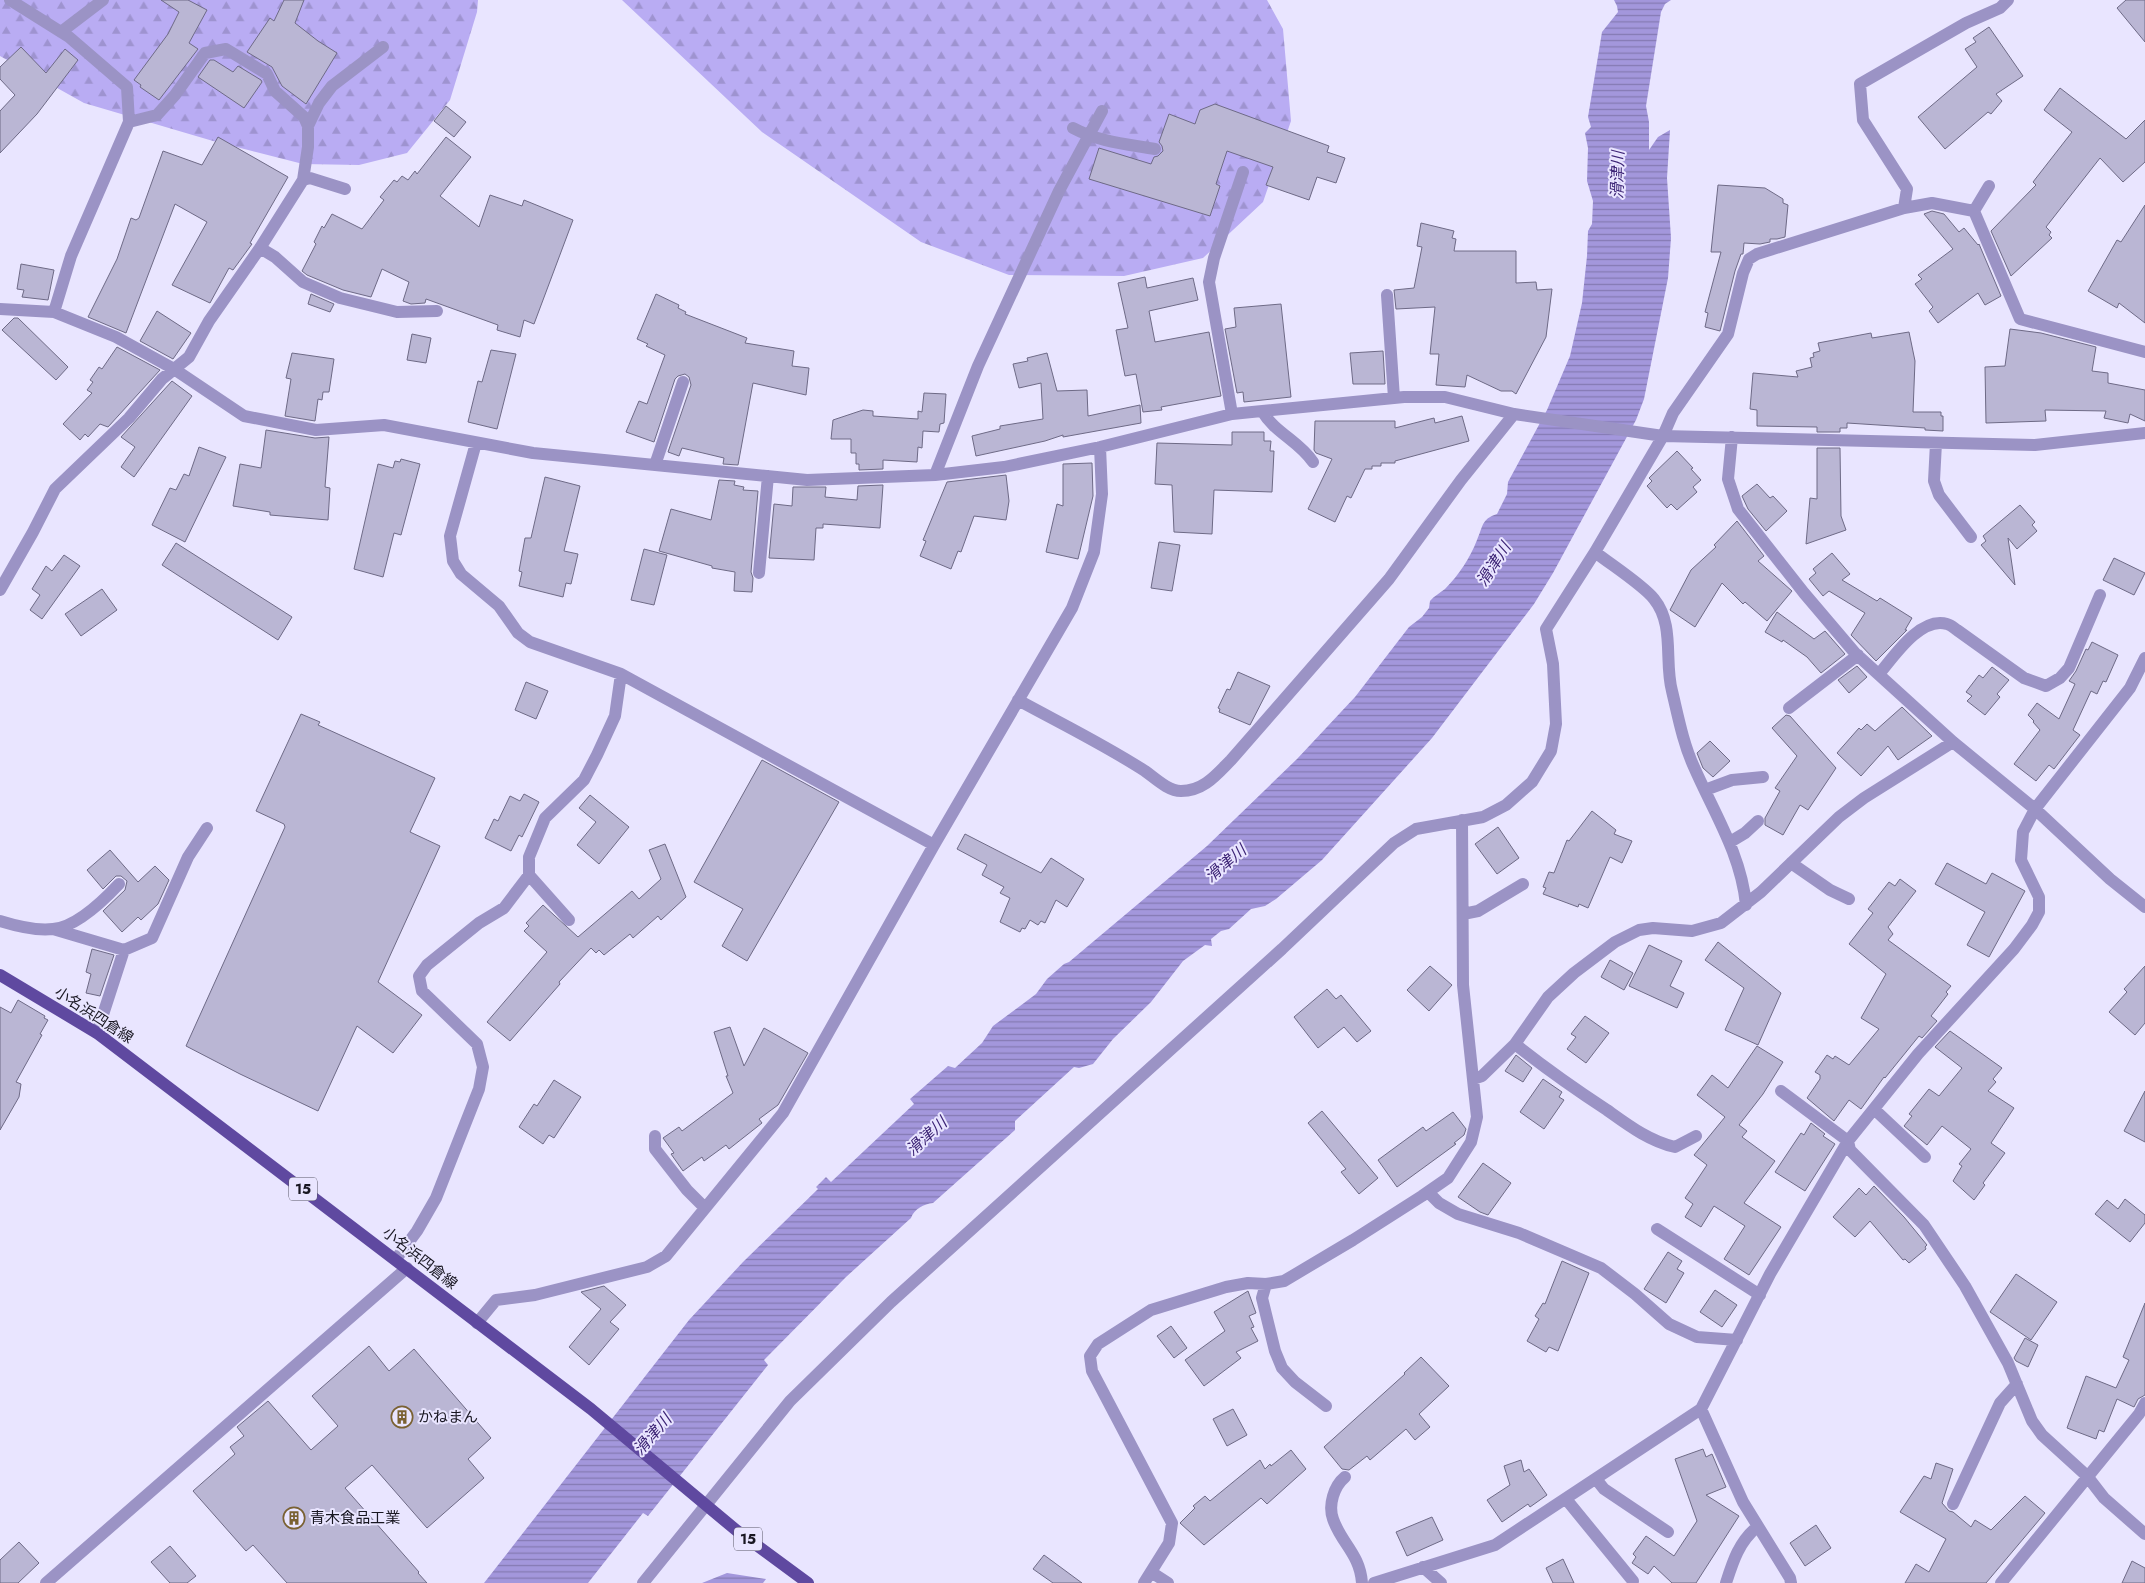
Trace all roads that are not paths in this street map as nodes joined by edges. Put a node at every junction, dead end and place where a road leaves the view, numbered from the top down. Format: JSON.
{"nodes":[{"id":1,"x":10,"y":0,"type":"edge"},
{"id":2,"x":103,"y":0,"type":"edge"},
{"id":3,"x":2008,"y":0,"type":"edge"},
{"id":4,"x":61,"y":32,"type":"junction"},
{"id":5,"x":383,"y":47,"type":"dead end"},
{"id":6,"x":1102,"y":111,"type":"dead end"},
{"id":7,"x":129,"y":122,"type":"junction"},
{"id":8,"x":308,"y":126,"type":"junction"},
{"id":9,"x":1073,"y":128,"type":"dead end"},
{"id":10,"x":1088,"y":136,"type":"junction"},
{"id":11,"x":1155,"y":149,"type":"dead end"},
{"id":12,"x":1243,"y":172,"type":"dead end"},
{"id":13,"x":303,"y":180,"type":"junction"},
{"id":14,"x":1989,"y":186,"type":"dead end"},
{"id":15,"x":345,"y":190,"type":"dead end"},
{"id":16,"x":1904,"y":208,"type":"junction"},
{"id":17,"x":1974,"y":211,"type":"junction"},
{"id":18,"x":260,"y":248,"type":"junction"},
{"id":19,"x":1387,"y":295,"type":"dead end"},
{"id":20,"x":0,"y":309,"type":"edge"},
{"id":21,"x":437,"y":311,"type":"dead end"},
{"id":22,"x":54,"y":312,"type":"junction"},
{"id":23,"x":2145,"y":352,"type":"edge"},
{"id":24,"x":174,"y":369,"type":"junction"},
{"id":25,"x":683,"y":382,"type":"dead end"},
{"id":26,"x":1394,"y":398,"type":"junction"},
{"id":27,"x":1262,"y":412,"type":"junction"},
{"id":28,"x":1232,"y":414,"type":"junction"},
{"id":29,"x":1518,"y":414,"type":"junction"},
{"id":30,"x":2145,"y":433,"type":"edge"},
{"id":31,"x":1659,"y":435,"type":"junction"},
{"id":32,"x":1732,"y":437,"type":"junction"},
{"id":33,"x":476,"y":442,"type":"junction"},
{"id":34,"x":1936,"y":442,"type":"junction"},
{"id":35,"x":1100,"y":447,"type":"junction"},
{"id":36,"x":1313,"y":462,"type":"dead end"},
{"id":37,"x":654,"y":465,"type":"junction"},
{"id":38,"x":935,"y":475,"type":"junction"},
{"id":39,"x":768,"y":476,"type":"junction"},
{"id":40,"x":1971,"y":537,"type":"dead end"},
{"id":41,"x":1595,"y":552,"type":"junction"},
{"id":42,"x":759,"y":573,"type":"dead end"},
{"id":43,"x":0,"y":590,"type":"edge"},
{"id":44,"x":2100,"y":594,"type":"dead end"},
{"id":45,"x":1858,"y":655,"type":"junction"},
{"id":46,"x":2145,"y":658,"type":"edge"},
{"id":47,"x":1880,"y":673,"type":"junction"},
{"id":48,"x":621,"y":674,"type":"junction"},
{"id":49,"x":1018,"y":700,"type":"junction"},
{"id":50,"x":1789,"y":708,"type":"dead end"},
{"id":51,"x":1953,"y":742,"type":"junction"},
{"id":52,"x":1763,"y":777,"type":"dead end"},
{"id":53,"x":1705,"y":790,"type":"junction"},
{"id":54,"x":2035,"y":809,"type":"junction"},
{"id":55,"x":1462,"y":820,"type":"junction"},
{"id":56,"x":1758,"y":821,"type":"dead end"},
{"id":57,"x":207,"y":828,"type":"dead end"},
{"id":58,"x":1730,"y":842,"type":"junction"},
{"id":59,"x":934,"y":845,"type":"junction"},
{"id":60,"x":1791,"y":863,"type":"junction"},
{"id":61,"x":529,"y":875,"type":"junction"},
{"id":62,"x":118,"y":884,"type":"dead end"},
{"id":63,"x":1524,"y":884,"type":"dead end"},
{"id":64,"x":1849,"y":899,"type":"dead end"},
{"id":65,"x":1746,"y":905,"type":"junction"},
{"id":66,"x":2145,"y":907,"type":"edge"},
{"id":67,"x":1463,"y":914,"type":"junction"},
{"id":68,"x":570,"y":920,"type":"dead end"},
{"id":69,"x":0,"y":921,"type":"edge"},
{"id":70,"x":53,"y":929,"type":"junction"},
{"id":71,"x":124,"y":950,"type":"junction"},
{"id":72,"x":0,"y":975,"type":"edge"},
{"id":73,"x":97,"y":1033,"type":"junction"},
{"id":74,"x":1515,"y":1044,"type":"junction"},
{"id":75,"x":1473,"y":1079,"type":"junction"},
{"id":76,"x":1781,"y":1091,"type":"dead end"},
{"id":77,"x":1874,"y":1109,"type":"junction"},
{"id":78,"x":655,"y":1136,"type":"dead end"},
{"id":79,"x":1696,"y":1136,"type":"dead end"},
{"id":80,"x":1848,"y":1141,"type":"junction"},
{"id":81,"x":1925,"y":1158,"type":"dead end"},
{"id":82,"x":1428,"y":1192,"type":"junction"},
{"id":83,"x":705,"y":1208,"type":"junction"},
{"id":84,"x":1657,"y":1229,"type":"dead end"},
{"id":85,"x":396,"y":1259,"type":"junction"},
{"id":86,"x":408,"y":1268,"type":"junction"},
{"id":87,"x":1266,"y":1284,"type":"junction"},
{"id":88,"x":1760,"y":1295,"type":"junction"},
{"id":89,"x":477,"y":1323,"type":"junction"},
{"id":90,"x":1738,"y":1340,"type":"junction"},
{"id":91,"x":2017,"y":1384,"type":"junction"},
{"id":92,"x":2145,"y":1403,"type":"edge"},
{"id":93,"x":1326,"y":1406,"type":"dead end"},
{"id":94,"x":1701,"y":1409,"type":"junction"},
{"id":95,"x":2087,"y":1476,"type":"junction"},
{"id":96,"x":1345,"y":1477,"type":"dead end"},
{"id":97,"x":1596,"y":1479,"type":"junction"},
{"id":98,"x":1566,"y":1499,"type":"junction"},
{"id":99,"x":1953,"y":1504,"type":"dead end"},
{"id":100,"x":705,"y":1505,"type":"junction"},
{"id":101,"x":1757,"y":1527,"type":"junction"},
{"id":102,"x":1668,"y":1532,"type":"dead end"},
{"id":103,"x":2145,"y":1533,"type":"edge"},
{"id":104,"x":1423,"y":1567,"type":"junction"},
{"id":105,"x":1148,"y":1578,"type":"edge"},
{"id":106,"x":1633,"y":1581,"type":"dead end"},
{"id":107,"x":46,"y":1583,"type":"edge"},
{"id":108,"x":643,"y":1583,"type":"edge"},
{"id":109,"x":808,"y":1583,"type":"edge"},
{"id":110,"x":1168,"y":1583,"type":"edge"},
{"id":111,"x":1362,"y":1583,"type":"edge"},
{"id":112,"x":1374,"y":1583,"type":"edge"},
{"id":113,"x":1441,"y":1583,"type":"edge"},
{"id":114,"x":1726,"y":1583,"type":"edge"},
{"id":115,"x":1791,"y":1583,"type":"edge"},
{"id":116,"x":2001,"y":1583,"type":"edge"}],
"edges":[{"from":1,"to":4,"type":"street"},
{"from":2,"to":4,"type":"street"},
{"from":3,"to":16,"type":"street"},
{"from":4,"to":7,"type":"street"},
{"from":5,"to":8,"type":"street"},
{"from":6,"to":10,"type":"street"},
{"from":7,"to":8,"type":"street"},
{"from":7,"to":22,"type":"street"},
{"from":8,"to":13,"type":"street"},
{"from":9,"to":10,"type":"street"},
{"from":10,"to":11,"type":"street"},
{"from":10,"to":38,"type":"street"},
{"from":12,"to":28,"type":"street"},
{"from":13,"to":15,"type":"street"},
{"from":13,"to":18,"type":"street"},
{"from":14,"to":17,"type":"street"},
{"from":16,"to":17,"type":"street"},
{"from":16,"to":31,"type":"street"},
{"from":17,"to":23,"type":"street"},
{"from":18,"to":21,"type":"street"},
{"from":18,"to":24,"type":"street"},
{"from":19,"to":26,"type":"street"},
{"from":20,"to":22,"type":"street"},
{"from":22,"to":24,"type":"street"},
{"from":24,"to":33,"type":"street"},
{"from":24,"to":43,"type":"street"},
{"from":25,"to":37,"type":"street"},
{"from":26,"to":27,"type":"street"},
{"from":26,"to":29,"type":"street"},
{"from":27,"to":28,"type":"street"},
{"from":27,"to":36,"type":"street"},
{"from":28,"to":35,"type":"street"},
{"from":29,"to":31,"type":"street"},
{"from":29,"to":49,"type":"street"},
{"from":30,"to":34,"type":"street"},
{"from":31,"to":32,"type":"street"},
{"from":31,"to":41,"type":"street"},
{"from":32,"to":34,"type":"street"},
{"from":32,"to":45,"type":"street"},
{"from":33,"to":37,"type":"street"},
{"from":33,"to":48,"type":"street"},
{"from":34,"to":40,"type":"street"},
{"from":35,"to":38,"type":"street"},
{"from":35,"to":49,"type":"street"},
{"from":37,"to":39,"type":"street"},
{"from":38,"to":39,"type":"street"},
{"from":39,"to":42,"type":"street"},
{"from":41,"to":53,"type":"street"},
{"from":41,"to":55,"type":"street"},
{"from":44,"to":47,"type":"street"},
{"from":45,"to":47,"type":"street"},
{"from":45,"to":50,"type":"street"},
{"from":46,"to":54,"type":"street"},
{"from":47,"to":51,"type":"street"},
{"from":48,"to":59,"type":"street"},
{"from":48,"to":61,"type":"street"},
{"from":49,"to":59,"type":"street"},
{"from":51,"to":54,"type":"street"},
{"from":51,"to":60,"type":"street"},
{"from":52,"to":53,"type":"street"},
{"from":53,"to":58,"type":"street"},
{"from":54,"to":66,"type":"street"},
{"from":54,"to":77,"type":"street"},
{"from":55,"to":67,"type":"street"},
{"from":55,"to":100,"type":"street"},
{"from":56,"to":58,"type":"street"},
{"from":57,"to":71,"type":"street"},
{"from":58,"to":65,"type":"street"},
{"from":59,"to":83,"type":"street"},
{"from":60,"to":64,"type":"street"},
{"from":60,"to":65,"type":"street"},
{"from":61,"to":68,"type":"street"},
{"from":61,"to":85,"type":"street"},
{"from":62,"to":70,"type":"street"},
{"from":63,"to":67,"type":"street"},
{"from":65,"to":74,"type":"street"},
{"from":67,"to":75,"type":"street"},
{"from":69,"to":70,"type":"street"},
{"from":70,"to":71,"type":"street"},
{"from":71,"to":73,"type":"street"},
{"from":72,"to":73,"type":"main road","name":"小名浜四倉線","number":"15"},
{"from":73,"to":85,"type":"main road","name":"小名浜四倉線","number":"15"},
{"from":74,"to":75,"type":"street"},
{"from":74,"to":79,"type":"street"},
{"from":75,"to":82,"type":"street"},
{"from":76,"to":80,"type":"street"},
{"from":77,"to":80,"type":"street"},
{"from":77,"to":81,"type":"street"},
{"from":78,"to":83,"type":"street"},
{"from":80,"to":88,"type":"street"},
{"from":80,"to":91,"type":"street"},
{"from":82,"to":87,"type":"street"},
{"from":82,"to":90,"type":"street"},
{"from":83,"to":89,"type":"street"},
{"from":84,"to":88,"type":"street"},
{"from":85,"to":86,"type":"main road","name":"小名浜四倉線","number":"15"},
{"from":86,"to":89,"type":"main road","name":"小名浜四倉線","number":"15"},
{"from":86,"to":107,"type":"street"},
{"from":87,"to":93,"type":"street"},
{"from":87,"to":105,"type":"street"},
{"from":88,"to":90,"type":"street"},
{"from":89,"to":100,"type":"main road","name":"小名浜四倉線","number":"15"},
{"from":90,"to":94,"type":"street"},
{"from":91,"to":95,"type":"street"},
{"from":91,"to":99,"type":"street"},
{"from":92,"to":95,"type":"street"},
{"from":94,"to":97,"type":"street"},
{"from":94,"to":101,"type":"street"},
{"from":95,"to":103,"type":"street"},
{"from":95,"to":116,"type":"street"},
{"from":96,"to":111,"type":"street"},
{"from":97,"to":98,"type":"street"},
{"from":97,"to":102,"type":"street"},
{"from":98,"to":104,"type":"street"},
{"from":98,"to":106,"type":"street"},
{"from":100,"to":108,"type":"street"},
{"from":100,"to":109,"type":"main road","name":"小名浜四倉線","number":"15"},
{"from":101,"to":114,"type":"street"},
{"from":101,"to":115,"type":"street"},
{"from":104,"to":112,"type":"street"},
{"from":104,"to":113,"type":"street"},
{"from":105,"to":110,"type":"street"}]}
